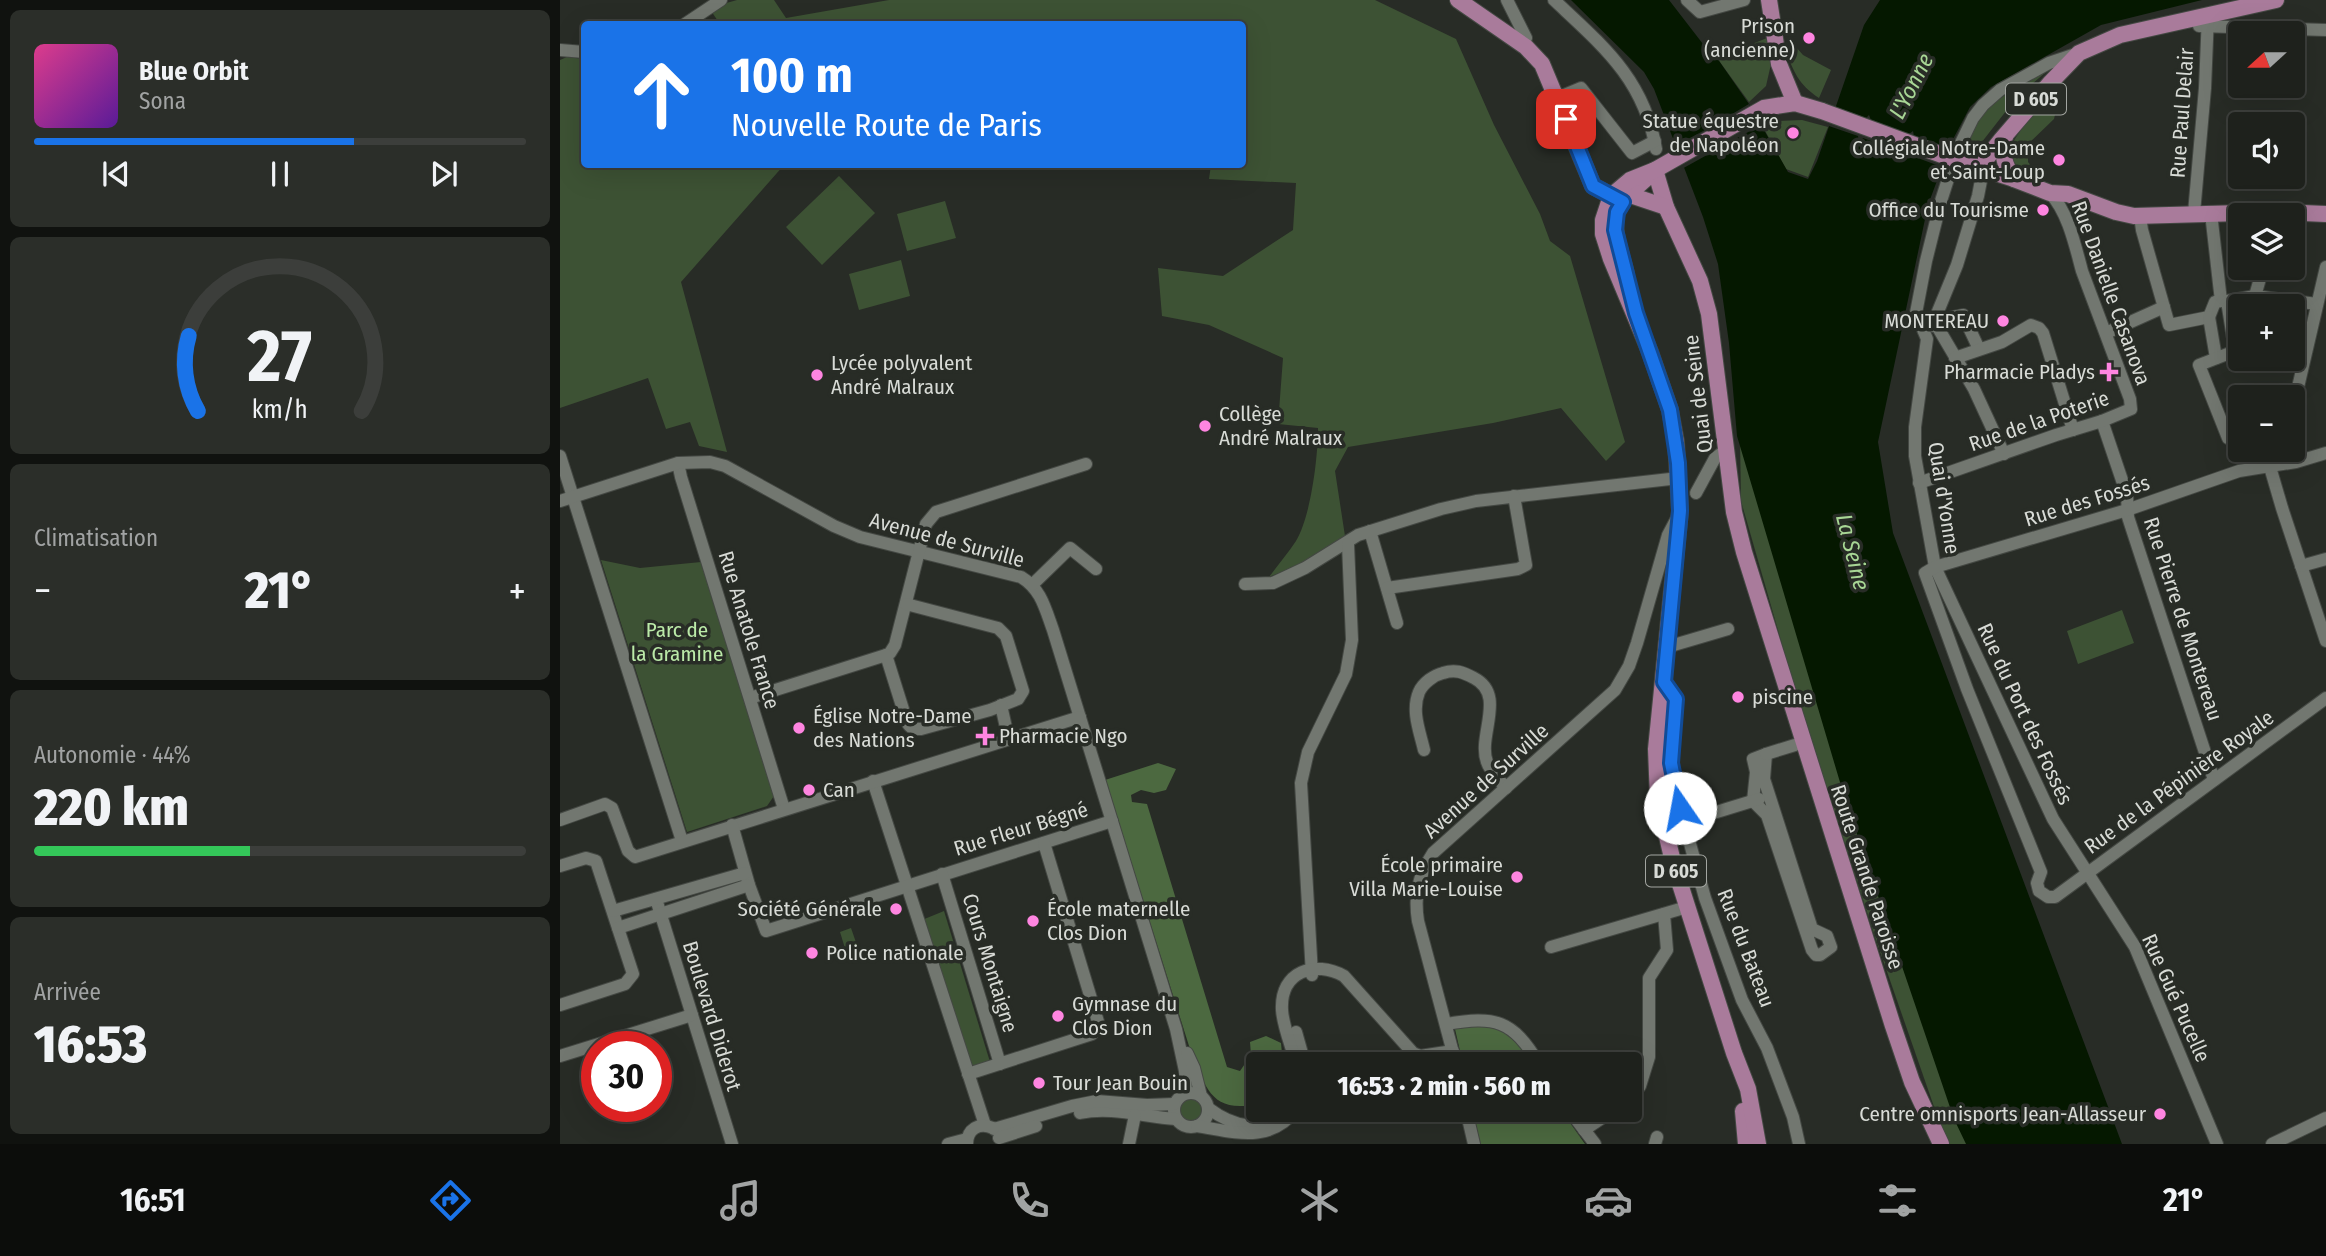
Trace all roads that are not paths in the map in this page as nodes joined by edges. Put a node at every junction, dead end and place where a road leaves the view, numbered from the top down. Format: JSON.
{"nodes":[{"id":1,"x":721,"y":0,"type":"edge"},
{"id":2,"x":1458,"y":0,"type":"edge"},
{"id":3,"x":1507,"y":0,"type":"edge"},
{"id":4,"x":1554,"y":0,"type":"edge"},
{"id":5,"x":1744,"y":0,"type":"edge"},
{"id":6,"x":1769,"y":0,"type":"edge"},
{"id":7,"x":2276,"y":0,"type":"edge"},
{"id":8,"x":1692,"y":4,"type":"edge"},
{"id":9,"x":690,"y":21,"type":"edge"},
{"id":10,"x":2208,"y":21,"type":"junction"},
{"id":11,"x":2326,"y":30,"type":"edge"},
{"id":12,"x":1522,"y":45,"type":"junction"},
{"id":13,"x":561,"y":50,"type":"edge"},
{"id":14,"x":581,"y":52,"type":"edge"},
{"id":15,"x":2079,"y":53,"type":"junction"},
{"id":16,"x":1779,"y":64,"type":"junction"},
{"id":17,"x":1557,"y":98,"type":"junction"},
{"id":18,"x":1796,"y":103,"type":"junction"},
{"id":19,"x":1773,"y":105,"type":"junction"},
{"id":20,"x":2005,"y":135,"type":"junction"},
{"id":21,"x":1983,"y":170,"type":"junction"},
{"id":22,"x":1648,"y":175,"type":"junction"},
{"id":23,"x":2014,"y":179,"type":"junction"},
{"id":24,"x":2050,"y":193,"type":"junction"},
{"id":25,"x":2074,"y":196,"type":"junction"},
{"id":26,"x":1622,"y":198,"type":"junction"},
{"id":27,"x":1662,"y":205,"type":"junction"},
{"id":28,"x":2061,"y":208,"type":"junction"},
{"id":29,"x":2194,"y":213,"type":"junction"},
{"id":30,"x":2211,"y":213,"type":"junction"},
{"id":31,"x":2228,"y":213,"type":"edge"},
{"id":32,"x":2305,"y":214,"type":"edge"},
{"id":33,"x":2326,"y":214,"type":"edge"},
{"id":34,"x":2140,"y":216,"type":"junction"},
{"id":35,"x":2326,"y":267,"type":"edge"},
{"id":36,"x":2228,"y":300,"type":"edge"},
{"id":37,"x":2224,"y":301,"type":"junction"},
{"id":38,"x":2305,"y":302,"type":"edge"},
{"id":39,"x":2317,"y":304,"type":"junction"},
{"id":40,"x":2164,"y":307,"type":"junction"},
{"id":41,"x":2209,"y":317,"type":"junction"},
{"id":42,"x":1934,"y":321,"type":"junction"},
{"id":43,"x":2106,"y":333,"type":"junction"},
{"id":44,"x":1927,"y":339,"type":"junction"},
{"id":45,"x":1979,"y":349,"type":"junction"},
{"id":46,"x":2223,"y":355,"type":"junction"},
{"id":47,"x":1955,"y":358,"type":"junction"},
{"id":48,"x":2298,"y":385,"type":"edge"},
{"id":49,"x":2131,"y":410,"type":"joint"},
{"id":50,"x":2102,"y":421,"type":"junction"},
{"id":51,"x":2073,"y":430,"type":"junction"},
{"id":52,"x":2228,"y":438,"type":"edge"},
{"id":53,"x":1726,"y":450,"type":"junction"},
{"id":54,"x":2326,"y":453,"type":"edge"},
{"id":55,"x":2004,"y":454,"type":"junction"},
{"id":56,"x":560,"y":456,"type":"edge"},
{"id":57,"x":2269,"y":462,"type":"edge"},
{"id":58,"x":678,"y":463,"type":"junction"},
{"id":59,"x":1086,"y":464,"type":"dead end"},
{"id":60,"x":2270,"y":466,"type":"junction"},
{"id":61,"x":1679,"y":478,"type":"junction"},
{"id":62,"x":1919,"y":483,"type":"junction"},
{"id":63,"x":1696,"y":494,"type":"dead end"},
{"id":64,"x":1514,"y":496,"type":"junction"},
{"id":65,"x":573,"y":497,"type":"junction"},
{"id":66,"x":560,"y":501,"type":"edge"},
{"id":67,"x":2127,"y":510,"type":"junction"},
{"id":68,"x":1680,"y":511,"type":"junction"},
{"id":69,"x":1370,"y":531,"type":"junction"},
{"id":70,"x":1348,"y":544,"type":"junction"},
{"id":71,"x":918,"y":552,"type":"junction"},
{"id":72,"x":2326,"y":559,"type":"edge"},
{"id":73,"x":2301,"y":566,"type":"junction"},
{"id":74,"x":1935,"y":567,"type":"junction"},
{"id":75,"x":1096,"y":569,"type":"dead end"},
{"id":76,"x":1654,"y":582,"type":"junction"},
{"id":77,"x":1033,"y":584,"type":"junction"},
{"id":78,"x":1245,"y":584,"type":"dead end"},
{"id":79,"x":1387,"y":588,"type":"junction"},
{"id":80,"x":1673,"y":588,"type":"junction"},
{"id":81,"x":1650,"y":601,"type":"junction"},
{"id":82,"x":906,"y":604,"type":"junction"},
{"id":83,"x":1765,"y":618,"type":"joint"},
{"id":84,"x":1397,"y":623,"type":"dead end"},
{"id":85,"x":1728,"y":629,"type":"dead end"},
{"id":86,"x":2326,"y":641,"type":"edge"},
{"id":87,"x":1667,"y":647,"type":"junction"},
{"id":88,"x":886,"y":655,"type":"junction"},
{"id":89,"x":1664,"y":682,"type":"junction"},
{"id":90,"x":750,"y":698,"type":"junction"},
{"id":91,"x":2326,"y":698,"type":"edge"},
{"id":92,"x":1001,"y":705,"type":"junction"},
{"id":93,"x":1080,"y":717,"type":"junction"},
{"id":94,"x":1011,"y":738,"type":"junction"},
{"id":95,"x":1795,"y":745,"type":"dead end"},
{"id":96,"x":1424,"y":750,"type":"dead end"},
{"id":97,"x":1766,"y":754,"type":"junction"},
{"id":98,"x":2214,"y":780,"type":"junction"},
{"id":99,"x":873,"y":781,"type":"junction"},
{"id":100,"x":1507,"y":788,"type":"junction"},
{"id":101,"x":1769,"y":796,"type":"junction"},
{"id":102,"x":1752,"y":801,"type":"junction"},
{"id":103,"x":784,"y":809,"type":"junction"},
{"id":104,"x":560,"y":820,"type":"edge"},
{"id":105,"x":1112,"y":821,"type":"junction"},
{"id":106,"x":1684,"y":822,"type":"junction"},
{"id":107,"x":732,"y":825,"type":"junction"},
{"id":108,"x":682,"y":841,"type":"junction"},
{"id":109,"x":1044,"y":843,"type":"junction"},
{"id":110,"x":560,"y":866,"type":"edge"},
{"id":111,"x":2088,"y":873,"type":"junction"},
{"id":112,"x":943,"y":874,"type":"junction"},
{"id":113,"x":747,"y":879,"type":"junction"},
{"id":114,"x":906,"y":886,"type":"junction"},
{"id":115,"x":2055,"y":897,"type":"joint"},
{"id":116,"x":656,"y":899,"type":"junction"},
{"id":117,"x":1687,"y":906,"type":"junction"},
{"id":118,"x":613,"y":911,"type":"junction"},
{"id":119,"x":661,"y":914,"type":"junction"},
{"id":120,"x":1664,"y":914,"type":"junction"},
{"id":121,"x":618,"y":928,"type":"junction"},
{"id":122,"x":1551,"y":947,"type":"dead end"},
{"id":123,"x":1312,"y":972,"type":"junction"},
{"id":124,"x":560,"y":1005,"type":"edge"},
{"id":125,"x":692,"y":1015,"type":"junction"},
{"id":126,"x":1446,"y":1024,"type":"junction"},
{"id":127,"x":1176,"y":1029,"type":"junction"},
{"id":128,"x":1293,"y":1052,"type":"edge"},
{"id":129,"x":1302,"y":1052,"type":"edge"},
{"id":130,"x":1403,"y":1052,"type":"edge"},
{"id":131,"x":1453,"y":1052,"type":"edge"},
{"id":132,"x":1532,"y":1052,"type":"edge"},
{"id":133,"x":1734,"y":1053,"type":"junction"},
{"id":134,"x":560,"y":1056,"type":"edge"},
{"id":135,"x":1000,"y":1064,"type":"junction"},
{"id":136,"x":968,"y":1074,"type":"junction"},
{"id":137,"x":1642,"y":1079,"type":"edge"},
{"id":138,"x":1186,"y":1093,"type":"junction"},
{"id":139,"x":1201,"y":1096,"type":"junction"},
{"id":140,"x":1174,"y":1104,"type":"junction"},
{"id":141,"x":1208,"y":1108,"type":"junction"},
{"id":142,"x":1135,"y":1115,"type":"junction"},
{"id":143,"x":2326,"y":1118,"type":"edge"},
{"id":144,"x":1176,"y":1119,"type":"junction"},
{"id":145,"x":1268,"y":1122,"type":"edge"},
{"id":146,"x":1284,"y":1122,"type":"edge"},
{"id":147,"x":1469,"y":1122,"type":"edge"},
{"id":148,"x":1578,"y":1122,"type":"edge"},
{"id":149,"x":1596,"y":1122,"type":"edge"},
{"id":150,"x":1198,"y":1126,"type":"junction"},
{"id":151,"x":1584,"y":1130,"type":"junction"},
{"id":152,"x":995,"y":1134,"type":"edge"},
{"id":153,"x":967,"y":1141,"type":"edge"},
{"id":154,"x":732,"y":1144,"type":"edge"},
{"id":155,"x":948,"y":1144,"type":"edge"},
{"id":156,"x":1129,"y":1144,"type":"edge"},
{"id":157,"x":1474,"y":1144,"type":"edge"},
{"id":158,"x":1595,"y":1144,"type":"edge"},
{"id":159,"x":1746,"y":1144,"type":"edge"},
{"id":160,"x":1758,"y":1144,"type":"edge"},
{"id":161,"x":1799,"y":1144,"type":"edge"},
{"id":162,"x":1941,"y":1144,"type":"edge"},
{"id":163,"x":2217,"y":1144,"type":"edge"},
{"id":164,"x":2273,"y":1144,"type":"edge"}],
"edges":[{"from":1,"to":9,"type":"street"},
{"from":2,"to":12,"type":"main road"},
{"from":3,"to":12,"type":"street"},
{"from":4,"to":17,"type":"street"},
{"from":5,"to":8,"type":"street"},
{"from":6,"to":16,"type":"main road"},
{"from":7,"to":10,"type":"main road","number":"D 605"},
{"from":10,"to":11,"type":"street"},
{"from":10,"to":15,"type":"main road","number":"D 605"},
{"from":10,"to":29,"type":"street","name":"Rue Paul Delair"},
{"from":12,"to":17,"type":"main road"},
{"from":13,"to":14,"type":"street"},
{"from":15,"to":20,"type":"main road","number":"D 605"},
{"from":15,"to":44,"type":"street","name":"Quai d'Yonne"},
{"from":16,"to":18,"type":"main road"},
{"from":16,"to":19,"type":"main road"},
{"from":17,"to":26,"type":"main road"},
{"from":18,"to":19,"type":"main road"},
{"from":18,"to":21,"type":"main road","bridge":true},
{"from":19,"to":22,"type":"main road"},
{"from":20,"to":21,"type":"main road","number":"D 605"},
{"from":20,"to":23,"type":"main road"},
{"from":21,"to":23,"type":"main road"},
{"from":21,"to":42,"type":"street"},
{"from":22,"to":26,"type":"main road"},
{"from":22,"to":27,"type":"main road","name":"Quai de Seine"},
{"from":23,"to":24,"type":"main road"},
{"from":24,"to":25,"type":"main road"},
{"from":24,"to":28,"type":"street","name":"Rue Danielle Casanova"},
{"from":25,"to":28,"type":"street"},
{"from":25,"to":34,"type":"main road"},
{"from":26,"to":27,"type":"main road"},
{"from":26,"to":61,"type":"main road","number":"D 605"},
{"from":27,"to":53,"type":"main road","name":"Quai de Seine"},
{"from":28,"to":43,"type":"street","name":"Rue Danielle Casanova"},
{"from":29,"to":30,"type":"main road"},
{"from":29,"to":34,"type":"main road"},
{"from":30,"to":31,"type":"main road"},
{"from":30,"to":37,"type":"street"},
{"from":32,"to":33,"type":"main road"},
{"from":34,"to":40,"type":"street"},
{"from":35,"to":39,"type":"street"},
{"from":36,"to":37,"type":"street"},
{"from":37,"to":41,"type":"street"},
{"from":37,"to":46,"type":"street"},
{"from":38,"to":39,"type":"street"},
{"from":39,"to":48,"type":"street"},
{"from":40,"to":41,"type":"street"},
{"from":40,"to":43,"type":"street"},
{"from":41,"to":46,"type":"street"},
{"from":42,"to":44,"type":"street"},
{"from":42,"to":45,"type":"street"},
{"from":42,"to":47,"type":"street"},
{"from":43,"to":49,"type":"street","name":"Rue Danielle Casanova"},
{"from":44,"to":62,"type":"street","name":"Quai d'Yonne"},
{"from":45,"to":47,"type":"street"},
{"from":45,"to":51,"type":"street"},
{"from":46,"to":52,"type":"street"},
{"from":47,"to":55,"type":"street"},
{"from":49,"to":50,"type":"street","name":"Rue de la Poterie"},
{"from":50,"to":51,"type":"street","name":"Rue de la Poterie"},
{"from":50,"to":67,"type":"street","name":"Rue Pierre de Montereau"},
{"from":51,"to":55,"type":"street","name":"Rue de la Poterie"},
{"from":53,"to":63,"type":"street"},
{"from":53,"to":83,"type":"main road","name":"Quai de Seine"},
{"from":54,"to":60,"type":"street","name":"Rue des Fossés"},
{"from":55,"to":62,"type":"street","name":"Rue de la Poterie"},
{"from":56,"to":65,"type":"street"},
{"from":57,"to":60,"type":"street"},
{"from":58,"to":65,"type":"street","name":"Avenue de Surville"},
{"from":58,"to":71,"type":"street","name":"Avenue de Surville"},
{"from":58,"to":90,"type":"street","name":"Rue Anatole France"},
{"from":59,"to":71,"type":"street"},
{"from":60,"to":67,"type":"street","name":"Rue des Fossés"},
{"from":60,"to":73,"type":"street"},
{"from":61,"to":64,"type":"street"},
{"from":61,"to":68,"type":"main road","number":"D 605"},
{"from":62,"to":74,"type":"street","name":"Quai d'Yonne"},
{"from":64,"to":69,"type":"street"},
{"from":64,"to":79,"type":"street"},
{"from":65,"to":66,"type":"street","name":"Avenue de Surville"},
{"from":65,"to":108,"type":"street"},
{"from":67,"to":74,"type":"street","name":"Rue des Fossés"},
{"from":67,"to":98,"type":"street","name":"Rue Pierre de Montereau"},
{"from":68,"to":76,"type":"street","name":"Avenue de Surville"},
{"from":68,"to":80,"type":"main road","number":"D 605"},
{"from":69,"to":70,"type":"street"},
{"from":69,"to":79,"type":"street"},
{"from":70,"to":78,"type":"street"},
{"from":70,"to":123,"type":"street"},
{"from":71,"to":77,"type":"street","name":"Avenue de Surville"},
{"from":71,"to":82,"type":"street"},
{"from":72,"to":73,"type":"street"},
{"from":73,"to":86,"type":"street"},
{"from":74,"to":111,"type":"street","name":"Rue du Port des Fossés"},
{"from":74,"to":115,"type":"street","name":"Quai d'Yonne"},
{"from":75,"to":77,"type":"street"},
{"from":76,"to":80,"type":"street"},
{"from":76,"to":81,"type":"street","name":"Avenue de Surville"},
{"from":77,"to":93,"type":"street","name":"Avenue de Surville"},
{"from":79,"to":84,"type":"street"},
{"from":80,"to":81,"type":"street"},
{"from":80,"to":87,"type":"main road","number":"D 605"},
{"from":81,"to":100,"type":"street","name":"Avenue de Surville"},
{"from":82,"to":88,"type":"street"},
{"from":82,"to":92,"type":"street"},
{"from":83,"to":162,"type":"main road","name":"Route Grande Paroisse"},
{"from":85,"to":87,"type":"street"},
{"from":87,"to":89,"type":"main road","number":"D 605"},
{"from":88,"to":90,"type":"street"},
{"from":88,"to":92,"type":"street"},
{"from":89,"to":106,"type":"street","name":"Rue du Bateau"},
{"from":89,"to":117,"type":"main road","number":"D 605"},
{"from":90,"to":103,"type":"street","name":"Rue Anatole France"},
{"from":91,"to":98,"type":"street","name":"Rue de la Pépinière Royale"},
{"from":92,"to":94,"type":"street"},
{"from":93,"to":94,"type":"street"},
{"from":93,"to":105,"type":"street","name":"Avenue de Surville"},
{"from":94,"to":99,"type":"street"},
{"from":95,"to":97,"type":"street"},
{"from":96,"to":100,"type":"street"},
{"from":97,"to":101,"type":"street"},
{"from":97,"to":102,"type":"street"},
{"from":98,"to":111,"type":"street","name":"Rue de la Pépinière Royale"},
{"from":99,"to":103,"type":"street"},
{"from":99,"to":114,"type":"street"},
{"from":100,"to":126,"type":"street","name":"Avenue de Surville"},
{"from":101,"to":102,"type":"street"},
{"from":101,"to":102,"type":"street"},
{"from":102,"to":106,"type":"street"},
{"from":103,"to":107,"type":"street"},
{"from":104,"to":108,"type":"street"},
{"from":105,"to":109,"type":"street","name":"Rue Fleur Bégné"},
{"from":105,"to":127,"type":"street","name":"Avenue de Surville"},
{"from":106,"to":161,"type":"street","name":"Rue du Bateau"},
{"from":107,"to":108,"type":"street"},
{"from":107,"to":113,"type":"street"},
{"from":109,"to":112,"type":"street","name":"Rue Fleur Bégné"},
{"from":109,"to":135,"type":"street"},
{"from":110,"to":118,"type":"street"},
{"from":111,"to":115,"type":"street","name":"Rue de la Pépinière Royale"},
{"from":111,"to":163,"type":"street","name":"Rue Gué Pucelle"},
{"from":112,"to":114,"type":"street","name":"Rue Fleur Bégné"},
{"from":112,"to":135,"type":"street","name":"Cours Montaigne"},
{"from":113,"to":114,"type":"street","name":"Rue Fleur Bégné"},
{"from":113,"to":116,"type":"street"},
{"from":113,"to":119,"type":"street"},
{"from":114,"to":136,"type":"street"},
{"from":116,"to":118,"type":"street"},
{"from":116,"to":119,"type":"street","name":"Boulevard Diderot"},
{"from":117,"to":120,"type":"street"},
{"from":117,"to":133,"type":"main road","number":"D 605"},
{"from":118,"to":121,"type":"street"},
{"from":119,"to":121,"type":"street"},
{"from":119,"to":125,"type":"street","name":"Boulevard Diderot"},
{"from":120,"to":122,"type":"street"},
{"from":120,"to":137,"type":"street"},
{"from":121,"to":124,"type":"street"},
{"from":123,"to":128,"type":"street"},
{"from":123,"to":129,"type":"street"},
{"from":123,"to":130,"type":"street","name":"Avenue de Surville"},
{"from":125,"to":134,"type":"street"},
{"from":125,"to":154,"type":"street","name":"Boulevard Diderot"},
{"from":126,"to":131,"type":"street","name":"Avenue de Surville"},
{"from":126,"to":132,"type":"street"},
{"from":127,"to":138,"type":"street","name":"Avenue de Surville"},
{"from":127,"to":139,"type":"street","name":"Avenue de Surville"},
{"from":133,"to":159,"type":"main road","number":"D 605"},
{"from":133,"to":160,"type":"main road","number":"D 605"},
{"from":135,"to":136,"type":"street"},
{"from":136,"to":152,"type":"street"},
{"from":138,"to":139,"type":"street"},
{"from":138,"to":140,"type":"street"},
{"from":139,"to":141,"type":"street","name":"Avenue de Surville"},
{"from":140,"to":144,"type":"street"},
{"from":140,"to":152,"type":"street"},
{"from":141,"to":145,"type":"street"},
{"from":141,"to":150,"type":"street"},
{"from":142,"to":144,"type":"street"},
{"from":142,"to":152,"type":"street"},
{"from":142,"to":156,"type":"street"},
{"from":143,"to":164,"type":"street"},
{"from":144,"to":150,"type":"street"},
{"from":146,"to":150,"type":"street"},
{"from":147,"to":157,"type":"street"},
{"from":148,"to":151,"type":"street"},
{"from":149,"to":151,"type":"street"},
{"from":151,"to":158,"type":"street"},
{"from":152,"to":153,"type":"street"},
{"from":153,"to":155,"type":"street"}]}
